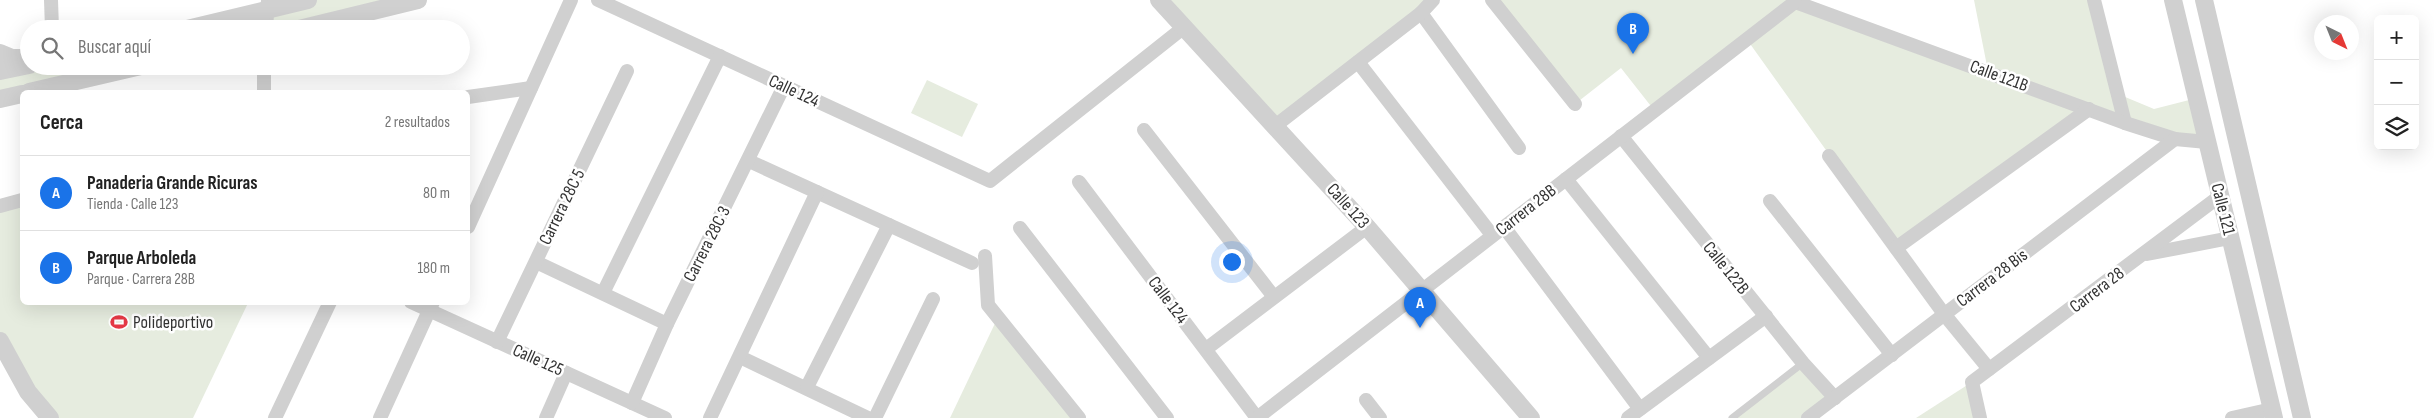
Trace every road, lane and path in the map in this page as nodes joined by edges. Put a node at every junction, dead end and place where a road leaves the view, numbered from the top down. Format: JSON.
{"nodes":[{"id":1,"x":51,"y":0,"type":"edge"},
{"id":2,"x":308,"y":0,"type":"edge"},
{"id":3,"x":418,"y":0,"type":"edge"},
{"id":4,"x":571,"y":0,"type":"edge"},
{"id":5,"x":598,"y":0,"type":"edge"},
{"id":6,"x":1159,"y":0,"type":"edge"},
{"id":7,"x":1433,"y":0,"type":"edge"},
{"id":8,"x":1492,"y":0,"type":"edge"},
{"id":9,"x":2094,"y":0,"type":"edge"},
{"id":10,"x":2173,"y":0,"type":"edge"},
{"id":11,"x":2204,"y":0,"type":"edge"},
{"id":12,"x":1795,"y":1,"type":"edge"},
{"id":13,"x":268,"y":5,"type":"edge"},
{"id":14,"x":1421,"y":14,"type":"junction"},
{"id":15,"x":52,"y":20,"type":"edge"},
{"id":16,"x":217,"y":20,"type":"edge"},
{"id":17,"x":267,"y":20,"type":"edge"},
{"id":18,"x":337,"y":20,"type":"edge"},
{"id":19,"x":1183,"y":28,"type":"junction"},
{"id":20,"x":0,"y":53,"type":"edge"},
{"id":21,"x":720,"y":56,"type":"junction"},
{"id":22,"x":20,"y":58,"type":"edge"},
{"id":23,"x":1358,"y":62,"type":"junction"},
{"id":24,"x":20,"y":67,"type":"edge"},
{"id":25,"x":627,"y":71,"type":"dead end"},
{"id":26,"x":0,"y":72,"type":"edge"},
{"id":27,"x":103,"y":75,"type":"edge"},
{"id":28,"x":264,"y":75,"type":"edge"},
{"id":29,"x":784,"y":86,"type":"junction"},
{"id":30,"x":531,"y":88,"type":"junction"},
{"id":31,"x":38,"y":90,"type":"edge"},
{"id":32,"x":264,"y":90,"type":"edge"},
{"id":33,"x":17,"y":95,"type":"edge"},
{"id":34,"x":470,"y":97,"type":"edge"},
{"id":35,"x":1576,"y":104,"type":"dead end"},
{"id":36,"x":0,"y":108,"type":"edge"},
{"id":37,"x":2088,"y":109,"type":"junction"},
{"id":38,"x":2126,"y":123,"type":"junction"},
{"id":39,"x":1275,"y":126,"type":"junction"},
{"id":40,"x":1144,"y":130,"type":"dead end"},
{"id":41,"x":1621,"y":136,"type":"junction"},
{"id":42,"x":2175,"y":139,"type":"junction"},
{"id":43,"x":2207,"y":142,"type":"junction"},
{"id":44,"x":1519,"y":148,"type":"dead end"},
{"id":45,"x":1829,"y":156,"type":"dead end"},
{"id":46,"x":749,"y":161,"type":"junction"},
{"id":47,"x":1566,"y":179,"type":"junction"},
{"id":48,"x":1079,"y":182,"type":"dead end"},
{"id":49,"x":817,"y":192,"type":"junction"},
{"id":50,"x":2220,"y":196,"type":"junction"},
{"id":51,"x":20,"y":201,"type":"edge"},
{"id":52,"x":1770,"y":201,"type":"dead end"},
{"id":53,"x":0,"y":206,"type":"edge"},
{"id":54,"x":470,"y":223,"type":"edge"},
{"id":55,"x":889,"y":225,"type":"junction"},
{"id":56,"x":1367,"y":227,"type":"junction"},
{"id":57,"x":1504,"y":227,"type":"junction"},
{"id":58,"x":1020,"y":228,"type":"dead end"},
{"id":59,"x":1492,"y":236,"type":"junction"},
{"id":60,"x":2230,"y":238,"type":"junction"},
{"id":61,"x":1896,"y":248,"type":"junction"},
{"id":62,"x":2144,"y":255,"type":"junction"},
{"id":63,"x":536,"y":262,"type":"junction"},
{"id":64,"x":1421,"y":291,"type":"junction"},
{"id":65,"x":603,"y":293,"type":"junction"},
{"id":66,"x":1274,"y":297,"type":"junction"},
{"id":67,"x":933,"y":299,"type":"dead end"},
{"id":68,"x":329,"y":305,"type":"edge"},
{"id":69,"x":431,"y":307,"type":"edge"},
{"id":70,"x":1944,"y":314,"type":"junction"},
{"id":71,"x":1766,"y":316,"type":"junction"},
{"id":72,"x":667,"y":324,"type":"junction"},
{"id":73,"x":0,"y":341,"type":"edge"},
{"id":74,"x":497,"y":342,"type":"junction"},
{"id":75,"x":1206,"y":349,"type":"junction"},
{"id":76,"x":1892,"y":355,"type":"junction"},
{"id":77,"x":740,"y":357,"type":"junction"},
{"id":78,"x":1709,"y":358,"type":"junction"},
{"id":79,"x":1803,"y":363,"type":"junction"},
{"id":80,"x":1989,"y":369,"type":"junction"},
{"id":81,"x":566,"y":373,"type":"junction"},
{"id":82,"x":806,"y":387,"type":"junction"},
{"id":83,"x":1835,"y":398,"type":"junction"},
{"id":84,"x":1366,"y":400,"type":"dead end"},
{"id":85,"x":632,"y":403,"type":"junction"},
{"id":86,"x":1640,"y":409,"type":"junction"},
{"id":87,"x":647,"y":414,"type":"edge"},
{"id":88,"x":2273,"y":414,"type":"edge"},
{"id":89,"x":50,"y":418,"type":"edge"},
{"id":90,"x":275,"y":418,"type":"edge"},
{"id":91,"x":380,"y":418,"type":"edge"},
{"id":92,"x":546,"y":418,"type":"edge"},
{"id":93,"x":665,"y":418,"type":"edge"},
{"id":94,"x":710,"y":418,"type":"edge"},
{"id":95,"x":868,"y":418,"type":"edge"},
{"id":96,"x":875,"y":418,"type":"edge"},
{"id":97,"x":1079,"y":418,"type":"edge"},
{"id":98,"x":1167,"y":418,"type":"edge"},
{"id":99,"x":1257,"y":418,"type":"edge"},
{"id":100,"x":1380,"y":418,"type":"edge"},
{"id":101,"x":1531,"y":418,"type":"edge"},
{"id":102,"x":1628,"y":418,"type":"edge"},
{"id":103,"x":1732,"y":418,"type":"edge"},
{"id":104,"x":1808,"y":418,"type":"edge"},
{"id":105,"x":1980,"y":418,"type":"edge"},
{"id":106,"x":2232,"y":418,"type":"edge"},
{"id":107,"x":2302,"y":418,"type":"edge"}],
"edges":[{"from":1,"to":15,"type":"street"},
{"from":2,"to":13,"type":"street"},
{"from":3,"to":18,"type":"street"},
{"from":4,"to":30,"type":"street"},
{"from":5,"to":21,"type":"street","name":"Calle 124"},
{"from":6,"to":19,"type":"street","name":"Calle 123"},
{"from":7,"to":14,"type":"street"},
{"from":8,"to":35,"type":"street"},
{"from":9,"to":38,"type":"street"},
{"from":10,"to":43,"type":"street","name":"Calle 121"},
{"from":11,"to":107,"type":"street","name":"Calle 121"},
{"from":12,"to":37,"type":"street","name":"Calle 121B"},
{"from":12,"to":41,"type":"street","name":"Carrera 28B"},
{"from":13,"to":16,"type":"street"},
{"from":13,"to":17,"type":"street"},
{"from":14,"to":23,"type":"street"},
{"from":14,"to":44,"type":"street"},
{"from":19,"to":29,"type":"street","name":"Calle 124"},
{"from":19,"to":39,"type":"street","name":"Calle 123"},
{"from":20,"to":22,"type":"street"},
{"from":21,"to":29,"type":"street","name":"Calle 124"},
{"from":21,"to":65,"type":"street"},
{"from":23,"to":39,"type":"street"},
{"from":23,"to":59,"type":"street"},
{"from":24,"to":26,"type":"street"},
{"from":25,"to":63,"type":"street","name":"Carrera 28C 5"},
{"from":27,"to":31,"type":"street"},
{"from":28,"to":32,"type":"street"},
{"from":29,"to":46,"type":"street","name":"Carrera 28C 3"},
{"from":30,"to":34,"type":"street"},
{"from":30,"to":54,"type":"street"},
{"from":33,"to":36,"type":"street"},
{"from":37,"to":38,"type":"street","name":"Calle 121B"},
{"from":37,"to":61,"type":"street"},
{"from":38,"to":42,"type":"street","name":"Calle 121B"},
{"from":39,"to":56,"type":"street","name":"Calle 123"},
{"from":40,"to":66,"type":"street"},
{"from":41,"to":47,"type":"street","name":"Carrera 28B"},
{"from":41,"to":71,"type":"street","name":"Calle 122B"},
{"from":42,"to":43,"type":"street","name":"Calle 121B"},
{"from":42,"to":70,"type":"street","name":"Carrera 28 Bis"},
{"from":43,"to":50,"type":"street","name":"Calle 121"},
{"from":45,"to":61,"type":"street"},
{"from":46,"to":49,"type":"street"},
{"from":46,"to":72,"type":"street","name":"Carrera 28C 3"},
{"from":47,"to":57,"type":"street","name":"Carrera 28B"},
{"from":47,"to":78,"type":"street"},
{"from":48,"to":75,"type":"street","name":"Calle 124"},
{"from":49,"to":55,"type":"street"},
{"from":49,"to":77,"type":"street"},
{"from":50,"to":60,"type":"street","name":"Calle 121"},
{"from":50,"to":62,"type":"street","name":"Carrera 28"},
{"from":51,"to":53,"type":"street"},
{"from":52,"to":76,"type":"street"},
{"from":55,"to":82,"type":"street"},
{"from":55,"to":97,"type":"street"},
{"from":56,"to":64,"type":"street","name":"Calle 123"},
{"from":56,"to":66,"type":"street"},
{"from":57,"to":59,"type":"street","name":"Carrera 28B"},
{"from":57,"to":86,"type":"street"},
{"from":58,"to":98,"type":"street"},
{"from":59,"to":64,"type":"street","name":"Carrera 28B"},
{"from":60,"to":62,"type":"street"},
{"from":60,"to":88,"type":"street","name":"Calle 121"},
{"from":61,"to":70,"type":"street"},
{"from":62,"to":80,"type":"street","name":"Carrera 28"},
{"from":63,"to":65,"type":"street"},
{"from":63,"to":74,"type":"street","name":"Carrera 28C 5"},
{"from":64,"to":99,"type":"street","name":"Carrera 28B"},
{"from":64,"to":101,"type":"street","name":"Calle 123"},
{"from":65,"to":72,"type":"street"},
{"from":66,"to":75,"type":"street"},
{"from":67,"to":96,"type":"street"},
{"from":68,"to":90,"type":"street"},
{"from":69,"to":74,"type":"street","name":"Calle 125"},
{"from":69,"to":91,"type":"street"},
{"from":70,"to":76,"type":"street","name":"Carrera 28 Bis"},
{"from":70,"to":80,"type":"street"},
{"from":71,"to":78,"type":"street"},
{"from":71,"to":79,"type":"street","name":"Calle 122B"},
{"from":72,"to":85,"type":"street","name":"Carrera 28C 3"},
{"from":73,"to":89,"type":"street"},
{"from":74,"to":81,"type":"street","name":"Calle 125"},
{"from":75,"to":99,"type":"street","name":"Calle 124"},
{"from":76,"to":83,"type":"street","name":"Carrera 28 Bis"},
{"from":77,"to":82,"type":"street"},
{"from":77,"to":94,"type":"street"},
{"from":78,"to":86,"type":"street"},
{"from":79,"to":83,"type":"street","name":"Calle 122B"},
{"from":79,"to":103,"type":"lane"},
{"from":80,"to":105,"type":"street","name":"Carrera 28"},
{"from":81,"to":85,"type":"street","name":"Calle 125"},
{"from":81,"to":92,"type":"street"},
{"from":82,"to":95,"type":"street"},
{"from":83,"to":104,"type":"street","name":"Carrera 28 Bis"},
{"from":84,"to":100,"type":"street"},
{"from":85,"to":87,"type":"street","name":"Calle 125"},
{"from":86,"to":102,"type":"street"},
{"from":87,"to":93,"type":"street","name":"Calle 125"},
{"from":88,"to":106,"type":"street"}]}
